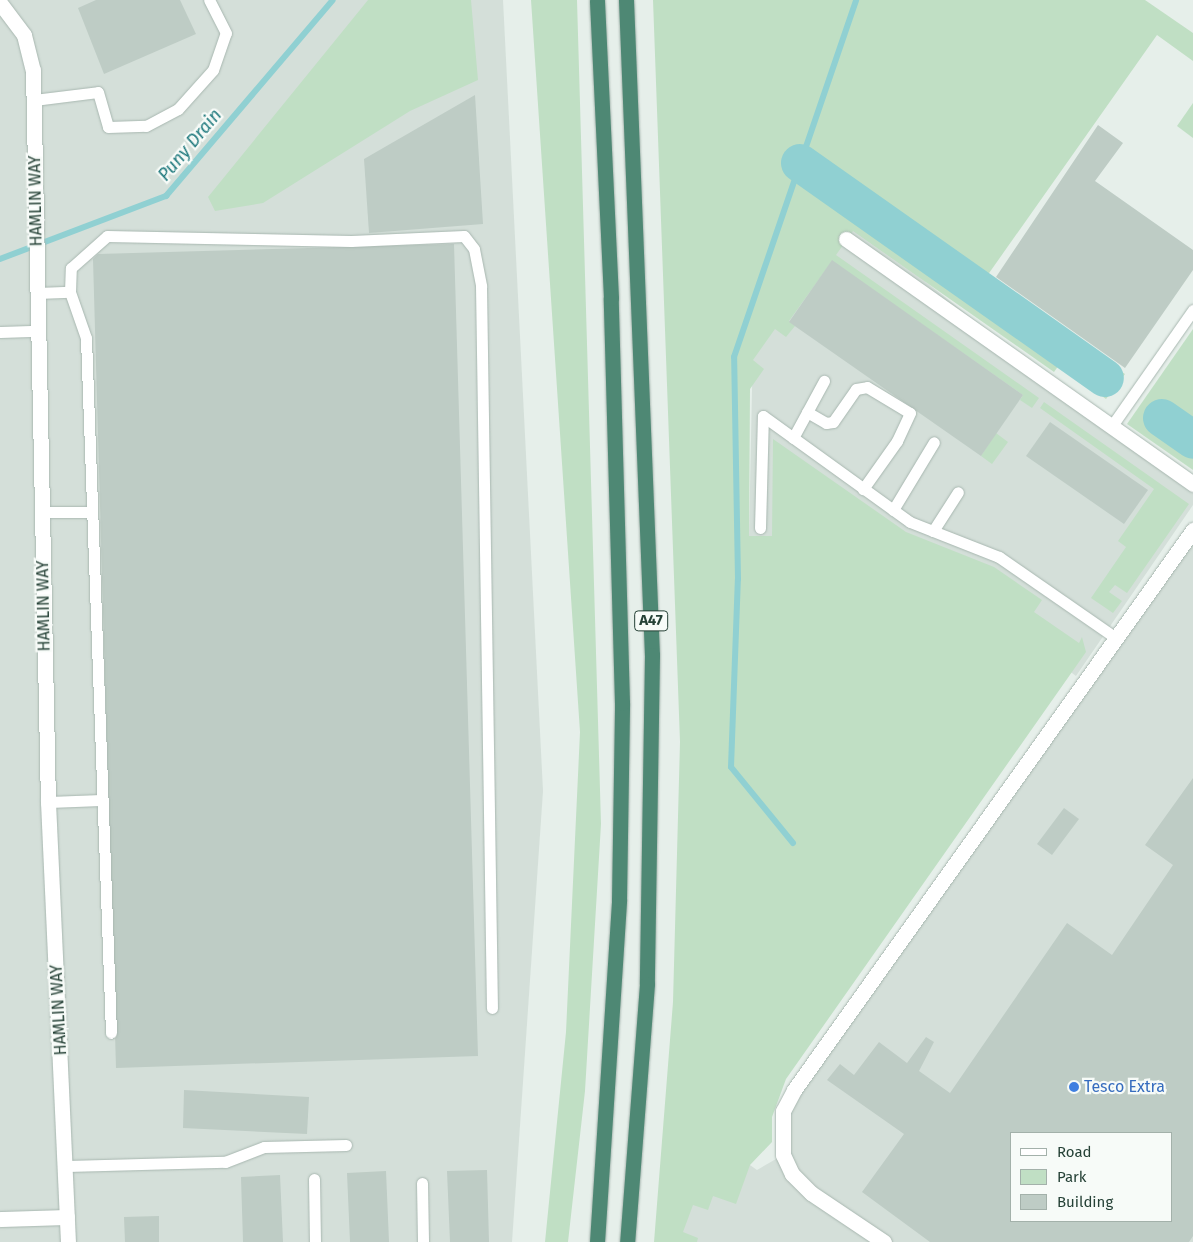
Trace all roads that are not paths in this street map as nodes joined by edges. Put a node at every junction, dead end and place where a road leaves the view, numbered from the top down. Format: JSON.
{"nodes":[{"id":1,"x":210,"y":0,"type":"edge"},
{"id":2,"x":598,"y":0,"type":"edge"},
{"id":3,"x":626,"y":0,"type":"edge"},
{"id":4,"x":0,"y":3,"type":"edge"},
{"id":5,"x":34,"y":100,"type":"junction"},
{"id":6,"x":846,"y":239,"type":"dead end"},
{"id":7,"x":70,"y":292,"type":"junction"},
{"id":8,"x":38,"y":293,"type":"junction"},
{"id":9,"x":1193,"y":310,"type":"edge"},
{"id":10,"x":38,"y":331,"type":"junction"},
{"id":11,"x":0,"y":332,"type":"edge"},
{"id":12,"x":824,"y":381,"type":"dead end"},
{"id":13,"x":807,"y":412,"type":"junction"},
{"id":14,"x":1110,"y":427,"type":"junction"},
{"id":15,"x":792,"y":438,"type":"junction"},
{"id":16,"x":934,"y":442,"type":"dead end"},
{"id":17,"x":1193,"y":484,"type":"edge"},
{"id":18,"x":863,"y":489,"type":"junction"},
{"id":19,"x":958,"y":492,"type":"dead end"},
{"id":20,"x":893,"y":510,"type":"junction"},
{"id":21,"x":42,"y":512,"type":"junction"},
{"id":22,"x":92,"y":512,"type":"junction"},
{"id":23,"x":760,"y":528,"type":"dead end"},
{"id":24,"x":1193,"y":530,"type":"edge"},
{"id":25,"x":933,"y":531,"type":"junction"},
{"id":26,"x":1116,"y":638,"type":"junction"},
{"id":27,"x":102,"y":800,"type":"junction"},
{"id":28,"x":48,"y":802,"type":"junction"},
{"id":29,"x":492,"y":1008,"type":"dead end"},
{"id":30,"x":110,"y":1033,"type":"dead end"},
{"id":31,"x":346,"y":1145,"type":"dead end"},
{"id":32,"x":67,"y":1166,"type":"junction"},
{"id":33,"x":314,"y":1179,"type":"dead end"},
{"id":34,"x":422,"y":1183,"type":"dead end"},
{"id":35,"x":599,"y":1211,"type":"junction"},
{"id":36,"x":67,"y":1217,"type":"junction"},
{"id":37,"x":0,"y":1219,"type":"edge"},
{"id":38,"x":68,"y":1242,"type":"edge"},
{"id":39,"x":315,"y":1242,"type":"edge"},
{"id":40,"x":423,"y":1242,"type":"edge"},
{"id":41,"x":592,"y":1242,"type":"edge"},
{"id":42,"x":597,"y":1242,"type":"edge"},
{"id":43,"x":627,"y":1242,"type":"edge"},
{"id":44,"x":884,"y":1242,"type":"edge"}],
"edges":[{"from":1,"to":5,"type":"lane"},
{"from":2,"to":35,"type":"highway","number":"A47"},
{"from":3,"to":43,"type":"highway","number":"A47"},
{"from":4,"to":5,"type":"street","name":"HAMLIN WAY"},
{"from":5,"to":8,"type":"street","name":"HAMLIN WAY"},
{"from":6,"to":14,"type":"street"},
{"from":7,"to":8,"type":"lane"},
{"from":7,"to":22,"type":"lane"},
{"from":7,"to":29,"type":"lane"},
{"from":8,"to":10,"type":"street","name":"HAMLIN WAY"},
{"from":9,"to":14,"type":"lane"},
{"from":10,"to":11,"type":"lane"},
{"from":10,"to":21,"type":"street","name":"HAMLIN WAY"},
{"from":12,"to":13,"type":"lane"},
{"from":13,"to":15,"type":"lane"},
{"from":13,"to":18,"type":"lane"},
{"from":14,"to":17,"type":"street"},
{"from":15,"to":18,"type":"lane"},
{"from":15,"to":23,"type":"lane"},
{"from":16,"to":20,"type":"lane"},
{"from":18,"to":20,"type":"lane"},
{"from":19,"to":25,"type":"lane"},
{"from":20,"to":25,"type":"lane"},
{"from":21,"to":22,"type":"lane"},
{"from":21,"to":28,"type":"street","name":"HAMLIN WAY"},
{"from":22,"to":27,"type":"lane"},
{"from":24,"to":26,"type":"street"},
{"from":25,"to":26,"type":"lane"},
{"from":26,"to":44,"type":"street"},
{"from":27,"to":28,"type":"lane"},
{"from":27,"to":30,"type":"lane"},
{"from":28,"to":32,"type":"street","name":"HAMLIN WAY"},
{"from":31,"to":32,"type":"lane"},
{"from":32,"to":36,"type":"street","name":"HAMLIN WAY"},
{"from":33,"to":39,"type":"lane"},
{"from":34,"to":40,"type":"lane"},
{"from":35,"to":41,"type":"highway"},
{"from":35,"to":42,"type":"highway","number":"A47"},
{"from":36,"to":37,"type":"street"},
{"from":36,"to":38,"type":"street","name":"HAMLIN WAY"}]}
